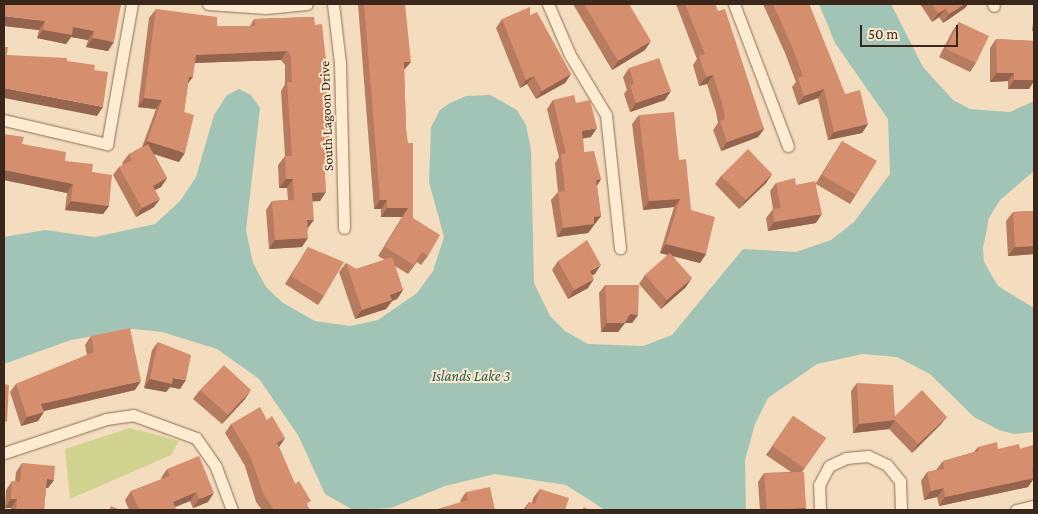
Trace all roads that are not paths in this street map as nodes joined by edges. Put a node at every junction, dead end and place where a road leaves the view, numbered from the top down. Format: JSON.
{"nodes":[{"id":1,"x":132,"y":4,"type":"edge"},
{"id":2,"x":208,"y":4,"type":"edge"},
{"id":3,"x":307,"y":4,"type":"edge"},
{"id":4,"x":333,"y":4,"type":"edge"},
{"id":5,"x":548,"y":4,"type":"edge"},
{"id":6,"x":734,"y":4,"type":"edge"},
{"id":7,"x":4,"y":120,"type":"edge"},
{"id":8,"x":788,"y":146,"type":"dead end"},
{"id":9,"x":344,"y":228,"type":"dead end"},
{"id":10,"x":620,"y":248,"type":"dead end"},
{"id":11,"x":4,"y":453,"type":"edge"},
{"id":12,"x":1034,"y":506,"type":"edge"},
{"id":13,"x":232,"y":510,"type":"edge"},
{"id":14,"x":820,"y":510,"type":"edge"},
{"id":15,"x":901,"y":510,"type":"edge"},
{"id":16,"x":1016,"y":510,"type":"edge"}],
"edges":[{"from":1,"to":7,"type":"street"},
{"from":2,"to":3,"type":"street"},
{"from":4,"to":9,"type":"street","name":"South Lagoon Drive"},
{"from":5,"to":10,"type":"street"},
{"from":6,"to":8,"type":"street"},
{"from":11,"to":13,"type":"street"},
{"from":12,"to":16,"type":"street"},
{"from":14,"to":15,"type":"street"}]}
